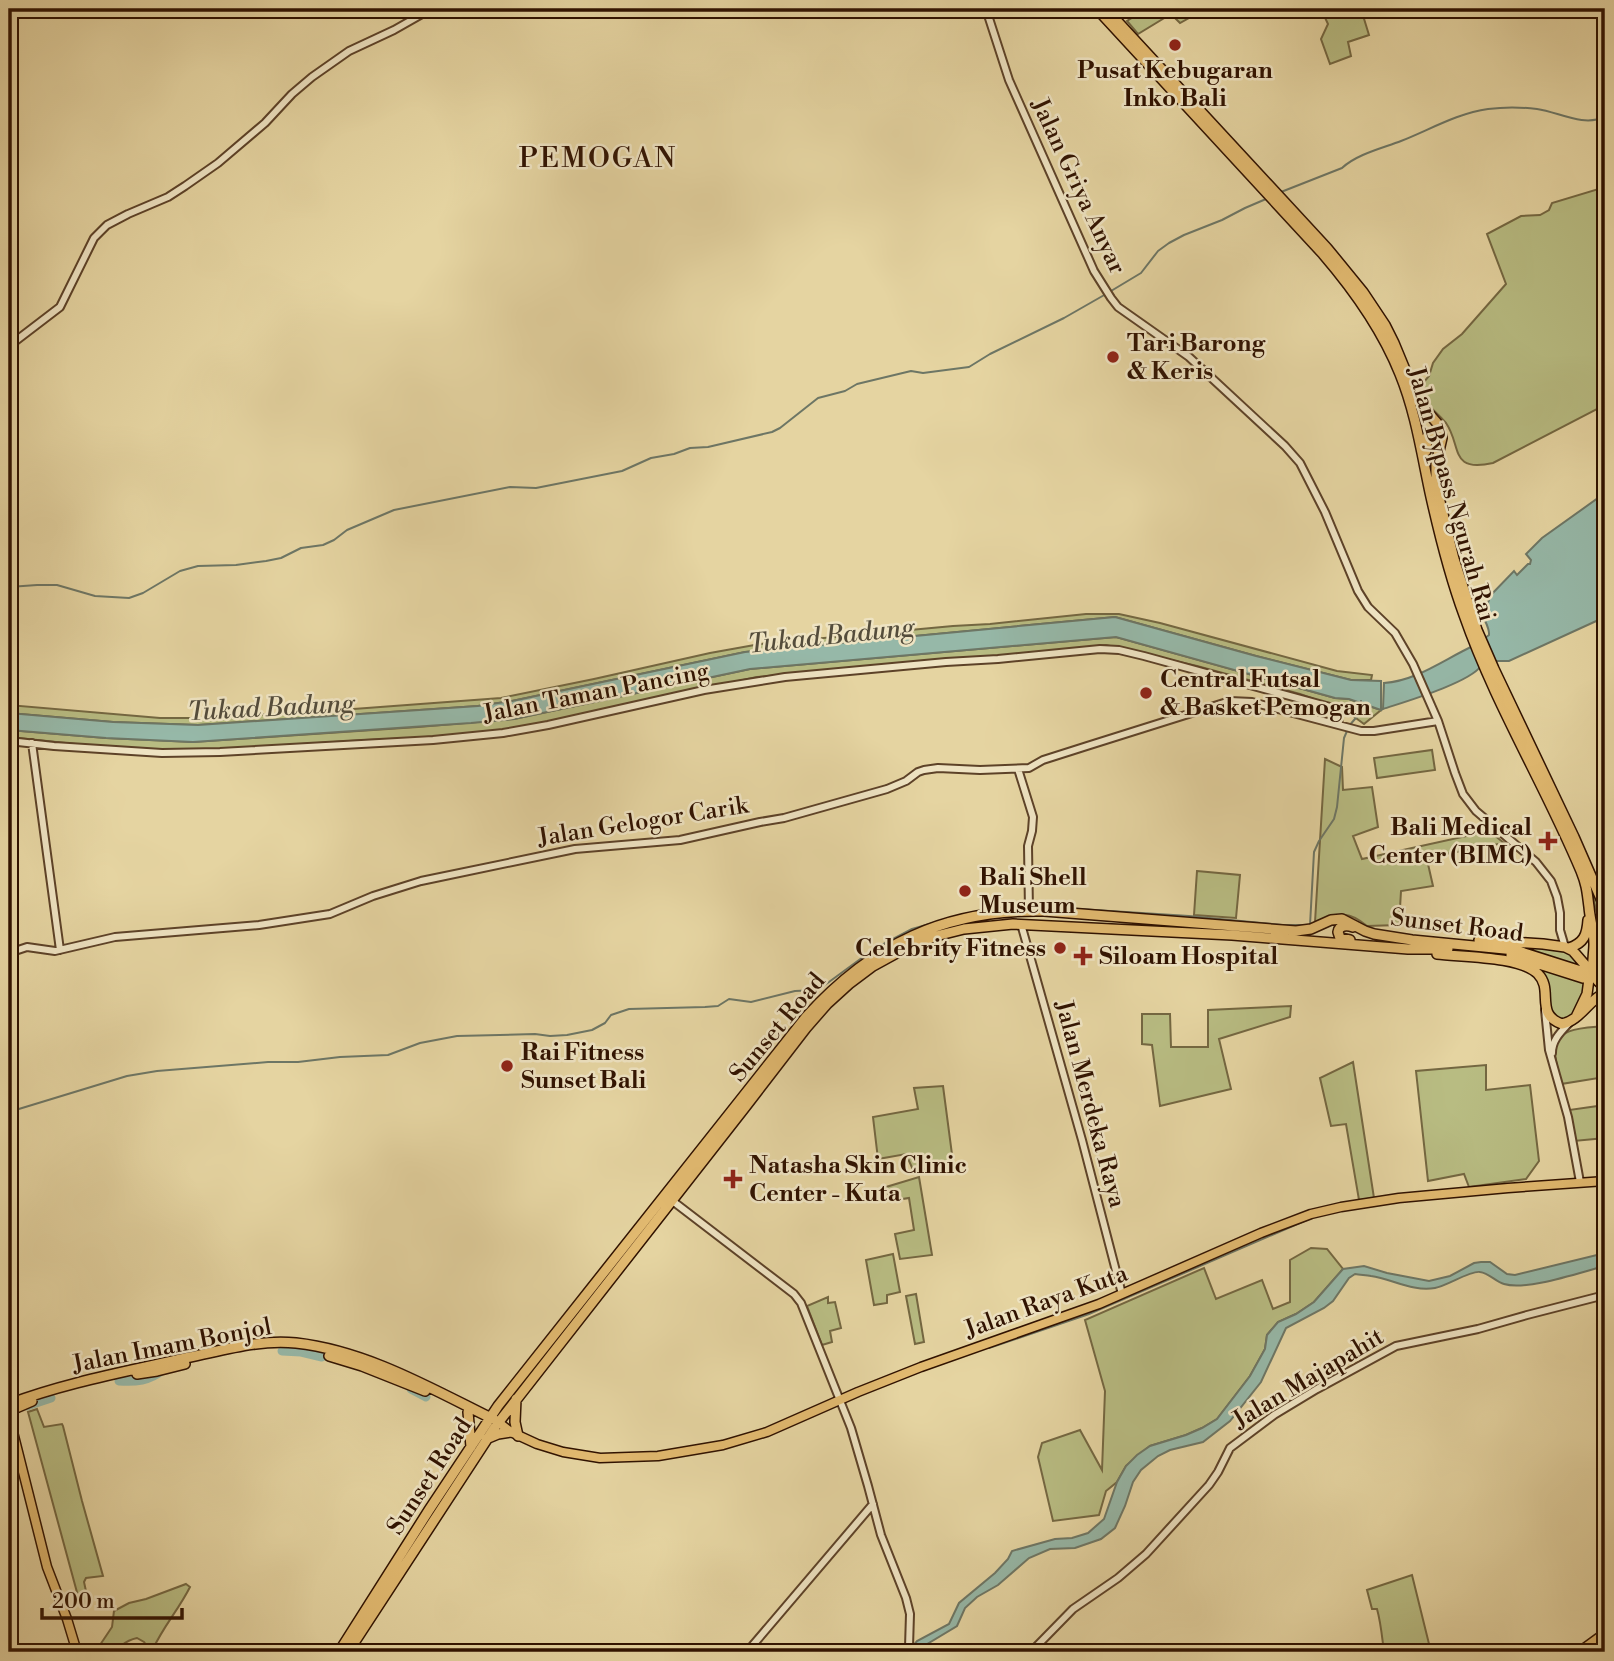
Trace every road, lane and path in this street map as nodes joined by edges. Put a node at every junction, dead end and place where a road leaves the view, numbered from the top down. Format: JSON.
{"nodes":[{"id":1,"x":431,"y":9,"type":"edge"},
{"id":2,"x":986,"y":9,"type":"edge"},
{"id":3,"x":1097,"y":9,"type":"edge"},
{"id":4,"x":1106,"y":9,"type":"edge"},
{"id":5,"x":1289,"y":212,"type":"junction"},
{"id":6,"x":9,"y":346,"type":"edge"},
{"id":7,"x":1437,"y":454,"type":"junction"},
{"id":8,"x":1427,"y":477,"type":"junction"},
{"id":9,"x":1474,"y":632,"type":"junction"},
{"id":10,"x":1491,"y":670,"type":"junction"},
{"id":11,"x":1438,"y":721,"type":"junction"},
{"id":12,"x":1339,"y":724,"type":"junction"},
{"id":13,"x":9,"y":741,"type":"edge"},
{"id":14,"x":32,"y":743,"type":"junction"},
{"id":15,"x":1018,"y":769,"type":"junction"},
{"id":16,"x":1589,"y":908,"type":"junction"},
{"id":17,"x":1605,"y":908,"type":"edge"},
{"id":18,"x":1029,"y":911,"type":"junction"},
{"id":19,"x":1169,"y":920,"type":"junction"},
{"id":20,"x":1021,"y":924,"type":"junction"},
{"id":21,"x":1560,"y":930,"type":"junction"},
{"id":22,"x":1365,"y":931,"type":"junction"},
{"id":23,"x":1167,"y":933,"type":"junction"},
{"id":24,"x":1412,"y":940,"type":"junction"},
{"id":25,"x":1543,"y":944,"type":"junction"},
{"id":26,"x":1372,"y":945,"type":"junction"},
{"id":27,"x":1427,"y":948,"type":"junction"},
{"id":28,"x":1567,"y":948,"type":"junction"},
{"id":29,"x":60,"y":950,"type":"junction"},
{"id":30,"x":9,"y":953,"type":"edge"},
{"id":31,"x":1605,"y":986,"type":"edge"},
{"id":32,"x":1605,"y":993,"type":"edge"},
{"id":33,"x":1545,"y":1005,"type":"junction"},
{"id":34,"x":1573,"y":1019,"type":"junction"},
{"id":35,"x":1553,"y":1062,"type":"junction"},
{"id":36,"x":1605,"y":1181,"type":"edge"},
{"id":37,"x":1580,"y":1182,"type":"junction"},
{"id":38,"x":669,"y":1197,"type":"junction"},
{"id":39,"x":1122,"y":1294,"type":"junction"},
{"id":40,"x":1605,"y":1295,"type":"edge"},
{"id":41,"x":588,"y":1299,"type":"junction"},
{"id":42,"x":179,"y":1362,"type":"junction"},
{"id":43,"x":516,"y":1399,"type":"junction"},
{"id":44,"x":839,"y":1400,"type":"junction"},
{"id":45,"x":9,"y":1404,"type":"edge"},
{"id":46,"x":468,"y":1412,"type":"junction"},
{"id":47,"x":9,"y":1413,"type":"edge"},
{"id":48,"x":492,"y":1422,"type":"junction"},
{"id":49,"x":512,"y":1432,"type":"junction"},
{"id":50,"x":486,"y":1439,"type":"junction"},
{"id":51,"x":471,"y":1447,"type":"junction"},
{"id":52,"x":872,"y":1509,"type":"junction"},
{"id":53,"x":1605,"y":1633,"type":"edge"},
{"id":54,"x":910,"y":1651,"type":"edge"},
{"id":55,"x":77,"y":1652,"type":"edge"},
{"id":56,"x":339,"y":1652,"type":"edge"},
{"id":57,"x":348,"y":1652,"type":"edge"},
{"id":58,"x":747,"y":1652,"type":"edge"},
{"id":59,"x":1031,"y":1652,"type":"edge"},
{"id":60,"x":1579,"y":1652,"type":"edge"}],
"edges":[{"from":1,"to":6,"type":"street"},
{"from":2,"to":11,"type":"street","name":"Jalan Griya Anyar"},
{"from":3,"to":5,"type":"highway","name":"Jalan Bypass Ngurah Rai"},
{"from":4,"to":5,"type":"highway","name":"Jalan Bypass Ngurah Rai"},
{"from":5,"to":7,"type":"highway","name":"Jalan Bypass Ngurah Rai"},
{"from":5,"to":8,"type":"highway","name":"Jalan Bypass Ngurah Rai"},
{"from":7,"to":8,"type":"highway"},
{"from":7,"to":9,"type":"highway","name":"Jalan Bypass Ngurah Rai"},
{"from":8,"to":9,"type":"highway","name":"Jalan Bypass Ngurah Rai"},
{"from":9,"to":10,"type":"highway","name":"Jalan Bypass Ngurah Rai"},
{"from":10,"to":16,"type":"highway","name":"Jalan Bypass Ngurah Rai"},
{"from":10,"to":17,"type":"highway","name":"Jalan Bypass Ngurah Rai"},
{"from":11,"to":12,"type":"street","name":"Jalan Gelogor Carik"},
{"from":11,"to":21,"type":"street","name":"Jalan Griya Anyar"},
{"from":12,"to":14,"type":"street","name":"Jalan Taman Pancing"},
{"from":12,"to":15,"type":"street","name":"Jalan Gelogor Carik"},
{"from":13,"to":14,"type":"street","name":"Jalan Taman Pancing"},
{"from":14,"to":29,"type":"street"},
{"from":15,"to":18,"type":"street"},
{"from":15,"to":29,"type":"street","name":"Jalan Gelogor Carik"},
{"from":16,"to":28,"type":"highway"},
{"from":16,"to":31,"type":"highway","name":"Jalan Bypass Ngurah Rai"},
{"from":18,"to":19,"type":"highway","name":"Sunset Road"},
{"from":18,"to":38,"type":"highway","name":"Sunset Road"},
{"from":19,"to":22,"type":"highway","name":"Sunset Road"},
{"from":19,"to":23,"type":"highway"},
{"from":20,"to":23,"type":"highway","name":"Sunset Road"},
{"from":20,"to":38,"type":"highway","name":"Sunset Road"},
{"from":20,"to":39,"type":"street","name":"Jalan Merdeka Raya"},
{"from":21,"to":25,"type":"street"},
{"from":21,"to":28,"type":"street","name":"Jalan Griya Anyar"},
{"from":22,"to":24,"type":"highway","name":"Sunset Road"},
{"from":22,"to":26,"type":"highway"},
{"from":23,"to":26,"type":"highway","name":"Sunset Road"},
{"from":24,"to":25,"type":"highway"},
{"from":24,"to":27,"type":"highway","name":"Sunset Road"},
{"from":25,"to":28,"type":"highway"},
{"from":26,"to":27,"type":"highway","name":"Sunset Road"},
{"from":27,"to":33,"type":"highway"},
{"from":28,"to":34,"type":"highway"},
{"from":29,"to":30,"type":"street","name":"Jalan Gelogor Carik"},
{"from":32,"to":34,"type":"highway"},
{"from":33,"to":34,"type":"highway"},
{"from":33,"to":35,"type":"street"},
{"from":34,"to":35,"type":"street"},
{"from":35,"to":37,"type":"street"},
{"from":36,"to":37,"type":"main road","name":"Jalan Raya Kuta"},
{"from":37,"to":39,"type":"main road","name":"Jalan Raya Kuta"},
{"from":38,"to":41,"type":"highway","name":"Sunset Road"},
{"from":38,"to":44,"type":"street"},
{"from":39,"to":44,"type":"main road","name":"Jalan Raya Kuta"},
{"from":40,"to":59,"type":"street","name":"Jalan Majapahit"},
{"from":41,"to":43,"type":"highway","name":"Sunset Road"},
{"from":41,"to":48,"type":"highway","name":"Sunset Road"},
{"from":42,"to":45,"type":"highway","name":"Jalan Imam Bonjol"},
{"from":42,"to":46,"type":"highway","name":"Jalan Imam Bonjol"},
{"from":42,"to":47,"type":"highway","name":"Jalan Imam Bonjol"},
{"from":42,"to":48,"type":"highway","name":"Jalan Imam Bonjol"},
{"from":43,"to":48,"type":"highway","name":"Sunset Road"},
{"from":43,"to":49,"type":"highway"},
{"from":44,"to":49,"type":"main road","name":"Jalan Raya Kuta"},
{"from":44,"to":52,"type":"street"},
{"from":46,"to":48,"type":"highway","name":"Jalan Imam Bonjol"},
{"from":46,"to":51,"type":"highway"},
{"from":47,"to":55,"type":"main road"},
{"from":48,"to":49,"type":"main road","name":"Jalan Raya Kuta"},
{"from":48,"to":50,"type":"highway","name":"Sunset Road"},
{"from":48,"to":51,"type":"highway","name":"Sunset Road"},
{"from":49,"to":50,"type":"highway"},
{"from":50,"to":57,"type":"highway","name":"Sunset Road"},
{"from":51,"to":56,"type":"highway","name":"Sunset Road"},
{"from":52,"to":54,"type":"street"},
{"from":52,"to":58,"type":"street"},
{"from":53,"to":60,"type":"main road"}]}
